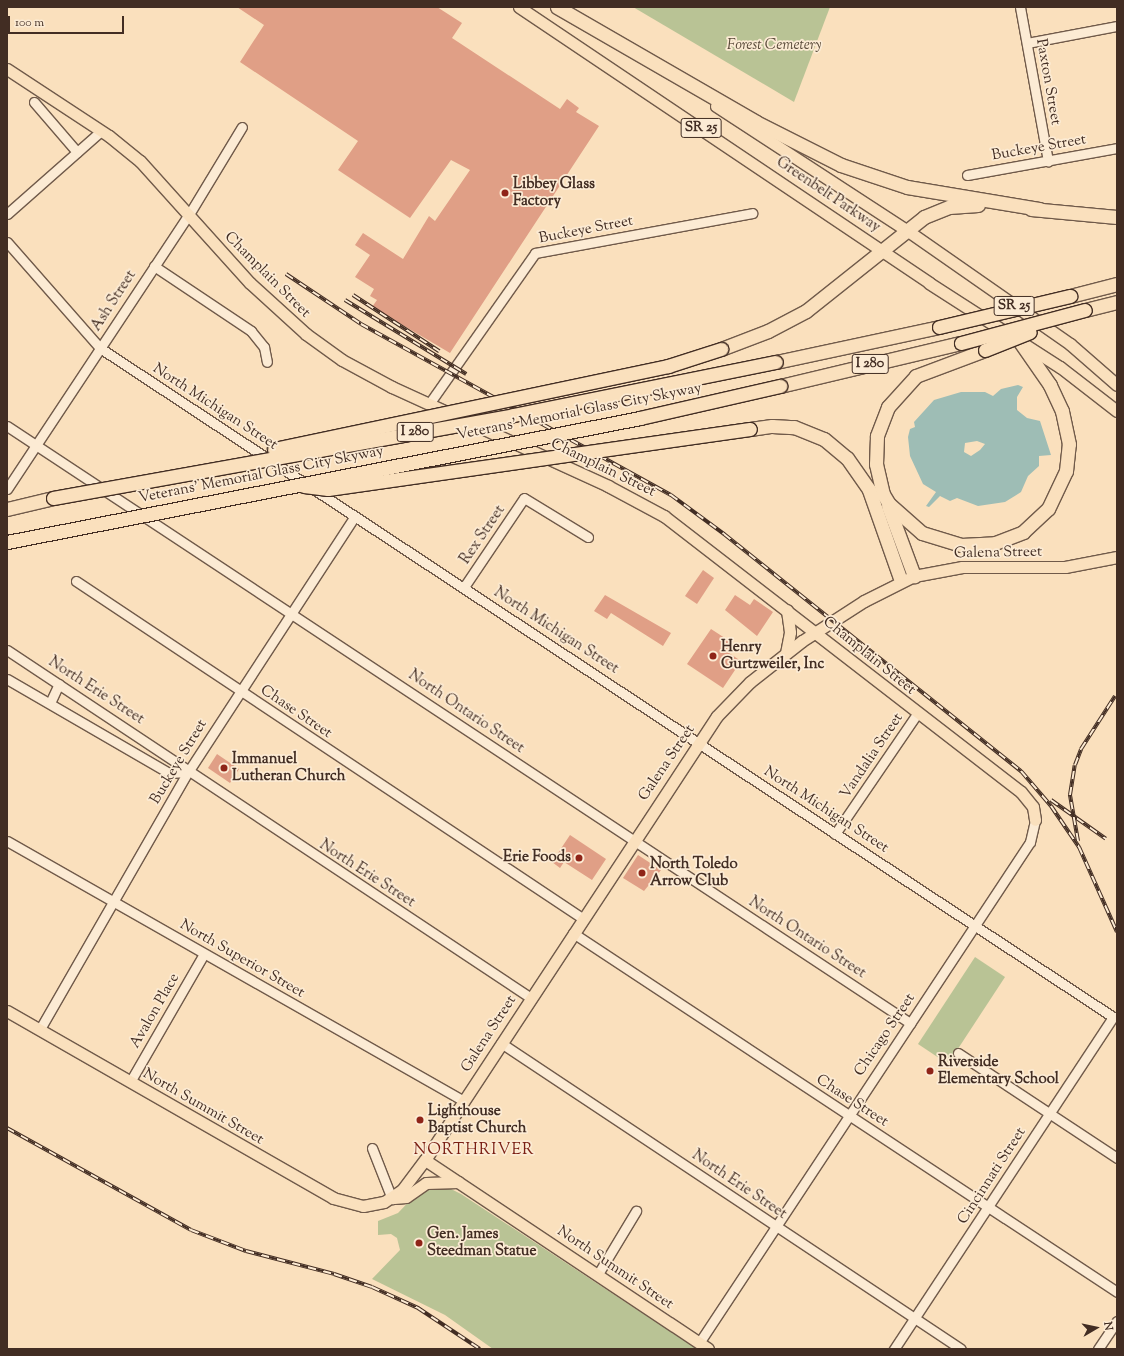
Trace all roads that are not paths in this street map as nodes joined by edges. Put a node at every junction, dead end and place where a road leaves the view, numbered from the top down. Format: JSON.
{"nodes":[{"id":1,"x":519,"y":7,"type":"edge"},
{"id":2,"x":557,"y":7,"type":"edge"},
{"id":3,"x":1020,"y":7,"type":"edge"},
{"id":4,"x":1117,"y":26,"type":"edge"},
{"id":5,"x":1027,"y":43,"type":"junction"},
{"id":6,"x":7,"y":69,"type":"edge"},
{"id":7,"x":34,"y":102,"type":"dead end"},
{"id":8,"x":242,"y":127,"type":"dead end"},
{"id":9,"x":100,"y":132,"type":"junction"},
{"id":10,"x":1117,"y":148,"type":"edge"},
{"id":11,"x":77,"y":152,"type":"junction"},
{"id":12,"x":1048,"y":161,"type":"junction"},
{"id":13,"x":967,"y":176,"type":"dead end"},
{"id":14,"x":1040,"y":209,"type":"junction"},
{"id":15,"x":752,"y":213,"type":"dead end"},
{"id":16,"x":7,"y":214,"type":"edge"},
{"id":17,"x":188,"y":216,"type":"junction"},
{"id":18,"x":1117,"y":217,"type":"edge"},
{"id":19,"x":908,"y":231,"type":"junction"},
{"id":20,"x":7,"y":242,"type":"edge"},
{"id":21,"x":882,"y":250,"type":"junction"},
{"id":22,"x":154,"y":266,"type":"junction"},
{"id":23,"x":1117,"y":284,"type":"edge"},
{"id":24,"x":1117,"y":302,"type":"edge"},
{"id":25,"x":1086,"y":310,"type":"junction"},
{"id":26,"x":1018,"y":339,"type":"junction"},
{"id":27,"x":100,"y":348,"type":"junction"},
{"id":28,"x":267,"y":362,"type":"dead end"},
{"id":29,"x":1060,"y":367,"type":"junction"},
{"id":30,"x":1117,"y":385,"type":"edge"},
{"id":31,"x":434,"y":406,"type":"junction"},
{"id":32,"x":1117,"y":412,"type":"edge"},
{"id":33,"x":1117,"y":421,"type":"edge"},
{"id":34,"x":7,"y":426,"type":"edge"},
{"id":35,"x":35,"y":445,"type":"junction"},
{"id":36,"x":292,"y":485,"type":"junction"},
{"id":37,"x":7,"y":489,"type":"edge"},
{"id":38,"x":883,"y":494,"type":"junction"},
{"id":39,"x":53,"y":498,"type":"junction"},
{"id":40,"x":7,"y":508,"type":"edge"},
{"id":41,"x":354,"y":516,"type":"junction"},
{"id":42,"x":588,"y":537,"type":"dead end"},
{"id":43,"x":7,"y":542,"type":"edge"},
{"id":44,"x":1117,"y":557,"type":"edge"},
{"id":45,"x":914,"y":576,"type":"junction"},
{"id":46,"x":76,"y":581,"type":"dead end"},
{"id":47,"x":901,"y":581,"type":"junction"},
{"id":48,"x":464,"y":587,"type":"junction"},
{"id":49,"x":787,"y":610,"type":"junction"},
{"id":50,"x":290,"y":612,"type":"junction"},
{"id":51,"x":815,"y":633,"type":"junction"},
{"id":52,"x":7,"y":650,"type":"edge"},
{"id":53,"x":786,"y":653,"type":"junction"},
{"id":54,"x":7,"y":679,"type":"edge"},
{"id":55,"x":59,"y":684,"type":"junction"},
{"id":56,"x":239,"y":691,"type":"junction"},
{"id":57,"x":50,"y":703,"type":"junction"},
{"id":58,"x":917,"y":714,"type":"junction"},
{"id":59,"x":699,"y":743,"type":"junction"},
{"id":60,"x":188,"y":772,"type":"junction"},
{"id":61,"x":1036,"y":820,"type":"joint"},
{"id":62,"x":836,"y":834,"type":"junction"},
{"id":63,"x":7,"y":840,"type":"edge"},
{"id":64,"x":633,"y":840,"type":"junction"},
{"id":65,"x":112,"y":900,"type":"junction"},
{"id":66,"x":582,"y":918,"type":"junction"},
{"id":67,"x":976,"y":925,"type":"junction"},
{"id":68,"x":572,"y":933,"type":"junction"},
{"id":69,"x":204,"y":954,"type":"junction"},
{"id":70,"x":531,"y":998,"type":"junction"},
{"id":71,"x":7,"y":1010,"type":"edge"},
{"id":72,"x":1113,"y":1018,"type":"joint"},
{"id":73,"x":910,"y":1023,"type":"junction"},
{"id":74,"x":40,"y":1029,"type":"junction"},
{"id":75,"x":501,"y":1043,"type":"junction"},
{"id":76,"x":958,"y":1053,"type":"dead end"},
{"id":77,"x":130,"y":1082,"type":"junction"},
{"id":78,"x":464,"y":1101,"type":"junction"},
{"id":79,"x":1050,"y":1113,"type":"junction"},
{"id":80,"x":849,"y":1115,"type":"junction"},
{"id":81,"x":372,"y":1148,"type":"dead end"},
{"id":82,"x":1117,"y":1158,"type":"edge"},
{"id":83,"x":425,"y":1160,"type":"junction"},
{"id":84,"x":463,"y":1184,"type":"junction"},
{"id":85,"x":392,"y":1199,"type":"junction"},
{"id":86,"x":988,"y":1207,"type":"junction"},
{"id":87,"x":636,"y":1211,"type":"dead end"},
{"id":88,"x":775,"y":1226,"type":"junction"},
{"id":89,"x":598,"y":1274,"type":"junction"},
{"id":90,"x":1117,"y":1292,"type":"edge"},
{"id":91,"x":914,"y":1318,"type":"junction"},
{"id":92,"x":1117,"y":1321,"type":"edge"},
{"id":93,"x":704,"y":1346,"type":"edge"},
{"id":94,"x":894,"y":1349,"type":"edge"},
{"id":95,"x":961,"y":1349,"type":"edge"},
{"id":96,"x":1098,"y":1349,"type":"edge"}],
"edges":[{"from":1,"to":21,"type":"main road","name":"Greenbelt Parkway","number":"SR 25"},
{"from":2,"to":14,"type":"highway"},
{"from":2,"to":19,"type":"main road","name":"Greenbelt Parkway","number":"SR 25"},
{"from":3,"to":5,"type":"street","name":"Paxton Street"},
{"from":4,"to":5,"type":"street"},
{"from":5,"to":12,"type":"street","name":"Paxton Street"},
{"from":6,"to":9,"type":"main road","name":"Champlain Street"},
{"from":7,"to":11,"type":"street"},
{"from":8,"to":17,"type":"street","name":"Ash Street"},
{"from":9,"to":11,"type":"street"},
{"from":9,"to":17,"type":"main road","name":"Champlain Street"},
{"from":10,"to":12,"type":"street","name":"Buckeye Street"},
{"from":11,"to":16,"type":"street"},
{"from":12,"to":13,"type":"street","name":"Buckeye Street"},
{"from":14,"to":18,"type":"highway"},
{"from":14,"to":19,"type":"highway"},
{"from":15,"to":31,"type":"street","name":"Buckeye Street"},
{"from":17,"to":22,"type":"street","name":"Ash Street"},
{"from":17,"to":31,"type":"main road","name":"Champlain Street"},
{"from":19,"to":21,"type":"highway"},
{"from":19,"to":30,"type":"main road","name":"Greenbelt Parkway","number":"SR 25"},
{"from":20,"to":27,"type":"street","name":"North Michigan Street"},
{"from":21,"to":26,"type":"main road","name":"Greenbelt Parkway","number":"SR 25"},
{"from":21,"to":39,"type":"highway","bridge":true},
{"from":22,"to":27,"type":"street","name":"Ash Street"},
{"from":22,"to":28,"type":"street"},
{"from":23,"to":39,"type":"highway","name":"Veterans' Memorial Glass City Skyway","number":"I 280","bridge":true},
{"from":24,"to":25,"type":"highway","number":"I 280"},
{"from":25,"to":36,"type":"highway","name":"Veterans' Memorial Glass City Skyway","number":"I 280","bridge":true},
{"from":25,"to":38,"type":"highway","bridge":true},
{"from":26,"to":29,"type":"main road","name":"Greenbelt Parkway","number":"SR 25"},
{"from":26,"to":38,"type":"highway"},
{"from":27,"to":35,"type":"street","name":"Ash Street"},
{"from":27,"to":41,"type":"street","name":"North Michigan Street"},
{"from":29,"to":32,"type":"main road","name":"Greenbelt Parkway","number":"SR 25"},
{"from":29,"to":33,"type":"main road"},
{"from":31,"to":49,"type":"main road","name":"Champlain Street","bridge":true},
{"from":34,"to":35,"type":"street","name":"North Ontario Street"},
{"from":35,"to":37,"type":"street","name":"Ash Street"},
{"from":35,"to":50,"type":"street","name":"North Ontario Street"},
{"from":36,"to":43,"type":"highway","name":"Veterans' Memorial Glass City Skyway","number":"I 280","bridge":true},
{"from":36,"to":47,"type":"highway","bridge":true},
{"from":38,"to":45,"type":"highway"},
{"from":39,"to":40,"type":"highway","name":"Veterans' Memorial Glass City Skyway","number":"I 280"},
{"from":41,"to":48,"type":"street","name":"North Michigan Street"},
{"from":41,"to":50,"type":"street","name":"Buckeye Street"},
{"from":42,"to":48,"type":"street","name":"Rex Street"},
{"from":44,"to":45,"type":"main road","name":"Galena Street"},
{"from":45,"to":47,"type":"main road","name":"Galena Street"},
{"from":46,"to":56,"type":"street","name":"Chase Street"},
{"from":47,"to":51,"type":"main road","name":"Galena Street"},
{"from":48,"to":59,"type":"street","name":"North Michigan Street"},
{"from":49,"to":51,"type":"main road","name":"Champlain Street"},
{"from":49,"to":53,"type":"main road"},
{"from":50,"to":56,"type":"street","name":"Buckeye Street"},
{"from":50,"to":64,"type":"street","name":"North Ontario Street"},
{"from":51,"to":53,"type":"main road","name":"Galena Street"},
{"from":51,"to":58,"type":"main road","name":"Champlain Street"},
{"from":52,"to":55,"type":"street","name":"North Erie Street"},
{"from":53,"to":59,"type":"main road","name":"Galena Street"},
{"from":54,"to":57,"type":"street","name":"North Erie Street"},
{"from":55,"to":57,"type":"street"},
{"from":55,"to":60,"type":"street","name":"North Erie Street"},
{"from":56,"to":60,"type":"street","name":"Buckeye Street"},
{"from":56,"to":66,"type":"street","name":"Chase Street"},
{"from":57,"to":60,"type":"street","name":"North Erie Street"},
{"from":58,"to":61,"type":"main road","name":"Champlain Street"},
{"from":58,"to":62,"type":"street","name":"Vandalia Street"},
{"from":59,"to":62,"type":"street","name":"North Michigan Street"},
{"from":59,"to":64,"type":"main road","name":"Galena Street"},
{"from":60,"to":65,"type":"street","name":"Buckeye Street"},
{"from":60,"to":70,"type":"street","name":"North Erie Street"},
{"from":61,"to":67,"type":"street","name":"Chicago Street"},
{"from":62,"to":67,"type":"street","name":"North Michigan Street"},
{"from":63,"to":65,"type":"street","name":"North Superior Street"},
{"from":64,"to":66,"type":"main road","name":"Galena Street"},
{"from":64,"to":73,"type":"street","name":"North Ontario Street"},
{"from":65,"to":69,"type":"street","name":"North Superior Street"},
{"from":65,"to":74,"type":"street","name":"Buckeye Street"},
{"from":66,"to":68,"type":"main road","name":"Galena Street"},
{"from":67,"to":72,"type":"street","name":"North Michigan Street"},
{"from":67,"to":73,"type":"street","name":"Chicago Street"},
{"from":68,"to":70,"type":"main road","name":"Galena Street"},
{"from":68,"to":80,"type":"street","name":"Chase Street"},
{"from":69,"to":77,"type":"street","name":"Avalon Place"},
{"from":69,"to":78,"type":"street","name":"North Superior Street"},
{"from":70,"to":75,"type":"main road","name":"Galena Street"},
{"from":71,"to":74,"type":"main road","name":"North Summit Street"},
{"from":72,"to":79,"type":"street","name":"Cincinnati Street"},
{"from":73,"to":80,"type":"street","name":"Chicago Street"},
{"from":74,"to":77,"type":"main road","name":"North Summit Street"},
{"from":75,"to":78,"type":"main road","name":"Galena Street"},
{"from":75,"to":88,"type":"street","name":"North Erie Street"},
{"from":76,"to":79,"type":"street"},
{"from":77,"to":85,"type":"main road","name":"North Summit Street"},
{"from":78,"to":83,"type":"main road","name":"Galena Street"},
{"from":79,"to":82,"type":"street"},
{"from":79,"to":86,"type":"street","name":"Cincinnati Street"},
{"from":80,"to":86,"type":"street","name":"Chase Street"},
{"from":80,"to":88,"type":"street","name":"Chicago Street"},
{"from":81,"to":85,"type":"street"},
{"from":83,"to":84,"type":"main road","name":"North Summit Street"},
{"from":83,"to":85,"type":"main road","name":"Galena Street"},
{"from":84,"to":85,"type":"main road","name":"North Summit Street"},
{"from":84,"to":89,"type":"main road","name":"North Summit Street"},
{"from":86,"to":90,"type":"street","name":"Chase Street"},
{"from":86,"to":91,"type":"street","name":"Cincinnati Street"},
{"from":87,"to":89,"type":"street"},
{"from":88,"to":91,"type":"street","name":"North Erie Street"},
{"from":88,"to":93,"type":"street","name":"Chicago Street"},
{"from":89,"to":93,"type":"main road","name":"North Summit Street"},
{"from":91,"to":94,"type":"street","name":"Cincinnati Street"},
{"from":91,"to":95,"type":"street","name":"North Erie Street"},
{"from":92,"to":96,"type":"street"}]}
